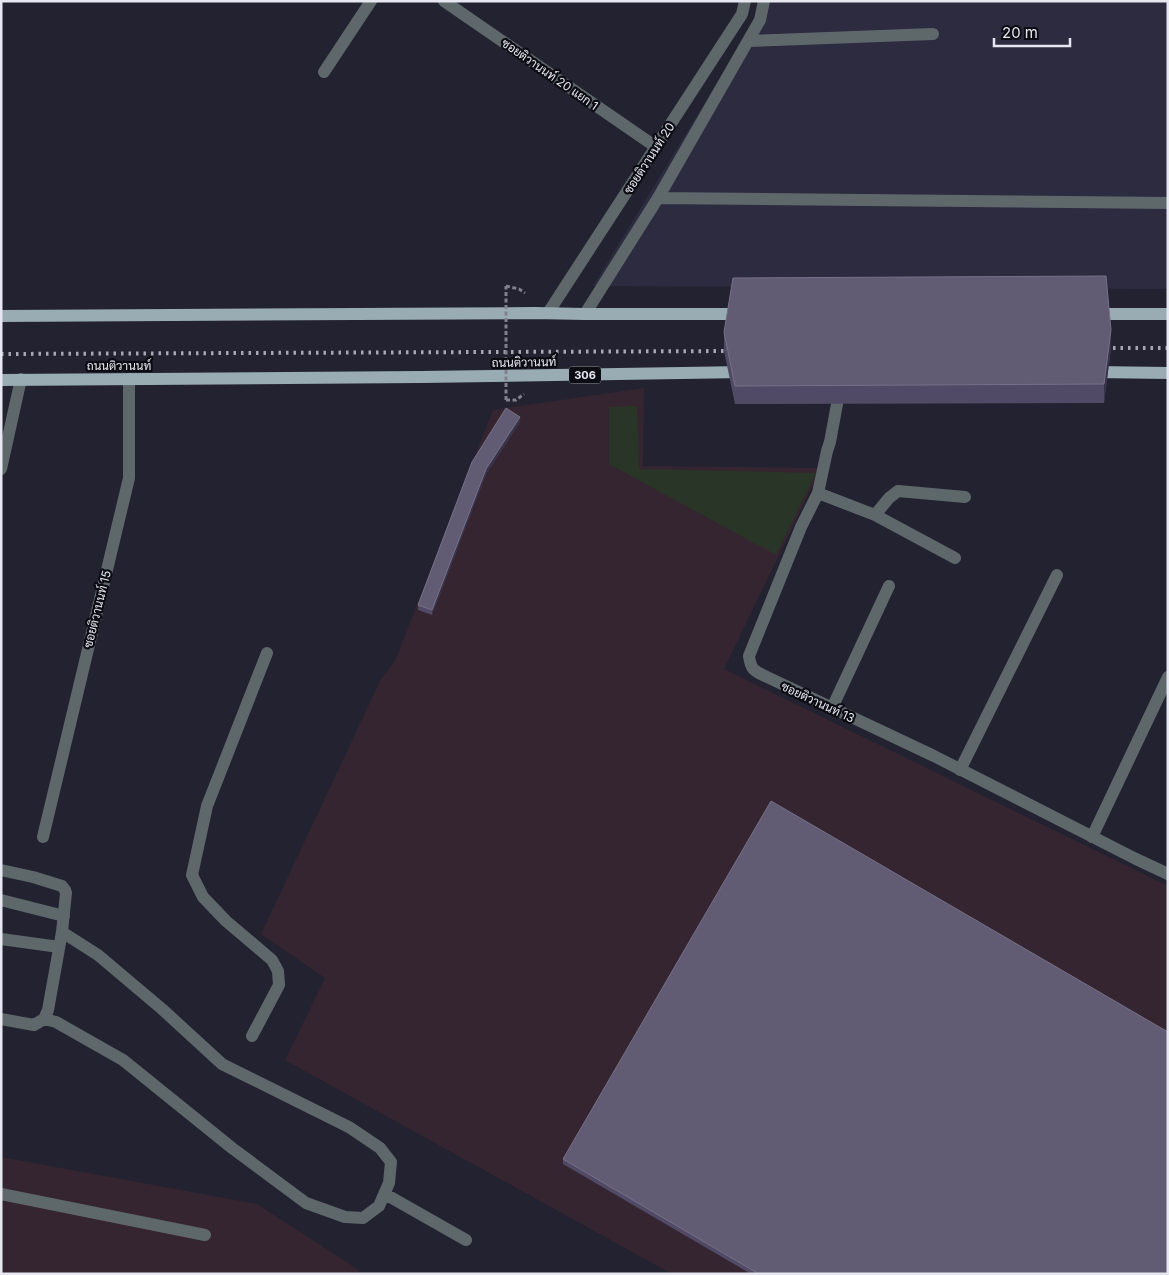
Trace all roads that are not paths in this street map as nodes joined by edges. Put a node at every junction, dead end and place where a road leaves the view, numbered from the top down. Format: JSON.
{"nodes":[{"id":1,"x":371,"y":1,"type":"edge"},
{"id":2,"x":444,"y":1,"type":"edge"},
{"id":3,"x":745,"y":1,"type":"edge"},
{"id":4,"x":764,"y":1,"type":"edge"},
{"id":5,"x":933,"y":34,"type":"dead end"},
{"id":6,"x":748,"y":41,"type":"junction"},
{"id":7,"x":324,"y":72,"type":"dead end"},
{"id":8,"x":656,"y":147,"type":"junction"},
{"id":9,"x":658,"y":198,"type":"junction"},
{"id":10,"x":1168,"y":203,"type":"edge"},
{"id":11,"x":548,"y":313,"type":"junction"},
{"id":12,"x":585,"y":314,"type":"junction"},
{"id":13,"x":752,"y":314,"type":"edge"},
{"id":14,"x":1078,"y":314,"type":"edge"},
{"id":15,"x":1168,"y":314,"type":"edge"},
{"id":16,"x":1,"y":316,"type":"edge"},
{"id":17,"x":754,"y":372,"type":"edge"},
{"id":18,"x":1079,"y":372,"type":"edge"},
{"id":19,"x":1168,"y":373,"type":"edge"},
{"id":20,"x":21,"y":379,"type":"junction"},
{"id":21,"x":129,"y":379,"type":"junction"},
{"id":22,"x":1,"y":380,"type":"edge"},
{"id":23,"x":841,"y":380,"type":"edge"},
{"id":24,"x":1,"y":469,"type":"edge"},
{"id":25,"x":818,"y":492,"type":"junction"},
{"id":26,"x":965,"y":497,"type":"dead end"},
{"id":27,"x":875,"y":515,"type":"junction"},
{"id":28,"x":955,"y":558,"type":"dead end"},
{"id":29,"x":1057,"y":574,"type":"dead end"},
{"id":30,"x":890,"y":586,"type":"dead end"},
{"id":31,"x":267,"y":653,"type":"dead end"},
{"id":32,"x":1168,"y":677,"type":"edge"},
{"id":33,"x":832,"y":708,"type":"junction"},
{"id":34,"x":960,"y":770,"type":"junction"},
{"id":35,"x":1092,"y":836,"type":"junction"},
{"id":36,"x":43,"y":837,"type":"dead end"},
{"id":37,"x":1,"y":870,"type":"edge"},
{"id":38,"x":1168,"y":874,"type":"edge"},
{"id":39,"x":1,"y":900,"type":"edge"},
{"id":40,"x":64,"y":916,"type":"junction"},
{"id":41,"x":62,"y":932,"type":"junction"},
{"id":42,"x":1,"y":939,"type":"edge"},
{"id":43,"x":59,"y":947,"type":"junction"},
{"id":44,"x":1,"y":1019,"type":"edge"},
{"id":45,"x":44,"y":1020,"type":"junction"},
{"id":46,"x":252,"y":1036,"type":"dead end"},
{"id":47,"x":1,"y":1194,"type":"edge"},
{"id":48,"x":385,"y":1194,"type":"junction"},
{"id":49,"x":205,"y":1235,"type":"dead end"},
{"id":50,"x":466,"y":1240,"type":"dead end"}],
"edges":[{"from":1,"to":7,"type":"street"},
{"from":2,"to":8,"type":"street","name":"ซอยติวานนท์ 20 แยก 1"},
{"from":3,"to":8,"type":"street","name":"ซอยติวานนท์ 20"},
{"from":4,"to":6,"type":"street"},
{"from":5,"to":6,"type":"street"},
{"from":6,"to":9,"type":"street"},
{"from":8,"to":11,"type":"street","name":"ซอยติวานนท์ 20"},
{"from":9,"to":10,"type":"street"},
{"from":9,"to":12,"type":"street"},
{"from":11,"to":12,"type":"main road"},
{"from":11,"to":16,"type":"main road"},
{"from":12,"to":13,"type":"main road"},
{"from":14,"to":15,"type":"main road"},
{"from":17,"to":21,"type":"main road","name":"ถนนติวานนท์","number":"306"},
{"from":18,"to":19,"type":"main road"},
{"from":20,"to":21,"type":"main road","name":"ถนนติวานนท์","number":"306"},
{"from":20,"to":22,"type":"main road","name":"ถนนติวานนท์","number":"306"},
{"from":20,"to":24,"type":"street"},
{"from":21,"to":36,"type":"street","name":"ซอยติวานนท์ 15"},
{"from":23,"to":25,"type":"street","name":"ซอยติวานนท์ 13"},
{"from":25,"to":27,"type":"street"},
{"from":25,"to":33,"type":"street","name":"ซอยติวานนท์ 13"},
{"from":26,"to":27,"type":"street"},
{"from":27,"to":28,"type":"street"},
{"from":29,"to":34,"type":"street"},
{"from":30,"to":33,"type":"street"},
{"from":31,"to":46,"type":"street"},
{"from":32,"to":35,"type":"street"},
{"from":33,"to":34,"type":"street","name":"ซอยติวานนท์ 13"},
{"from":34,"to":35,"type":"street","name":"ซอยติวานนท์ 13"},
{"from":35,"to":38,"type":"street","name":"ซอยติวานนท์ 13"},
{"from":37,"to":40,"type":"street"},
{"from":39,"to":40,"type":"street"},
{"from":40,"to":41,"type":"street"},
{"from":41,"to":43,"type":"street"},
{"from":41,"to":48,"type":"street"},
{"from":42,"to":43,"type":"street"},
{"from":43,"to":45,"type":"street"},
{"from":44,"to":45,"type":"street"},
{"from":45,"to":48,"type":"street"},
{"from":47,"to":49,"type":"street"},
{"from":48,"to":50,"type":"street"}]}
